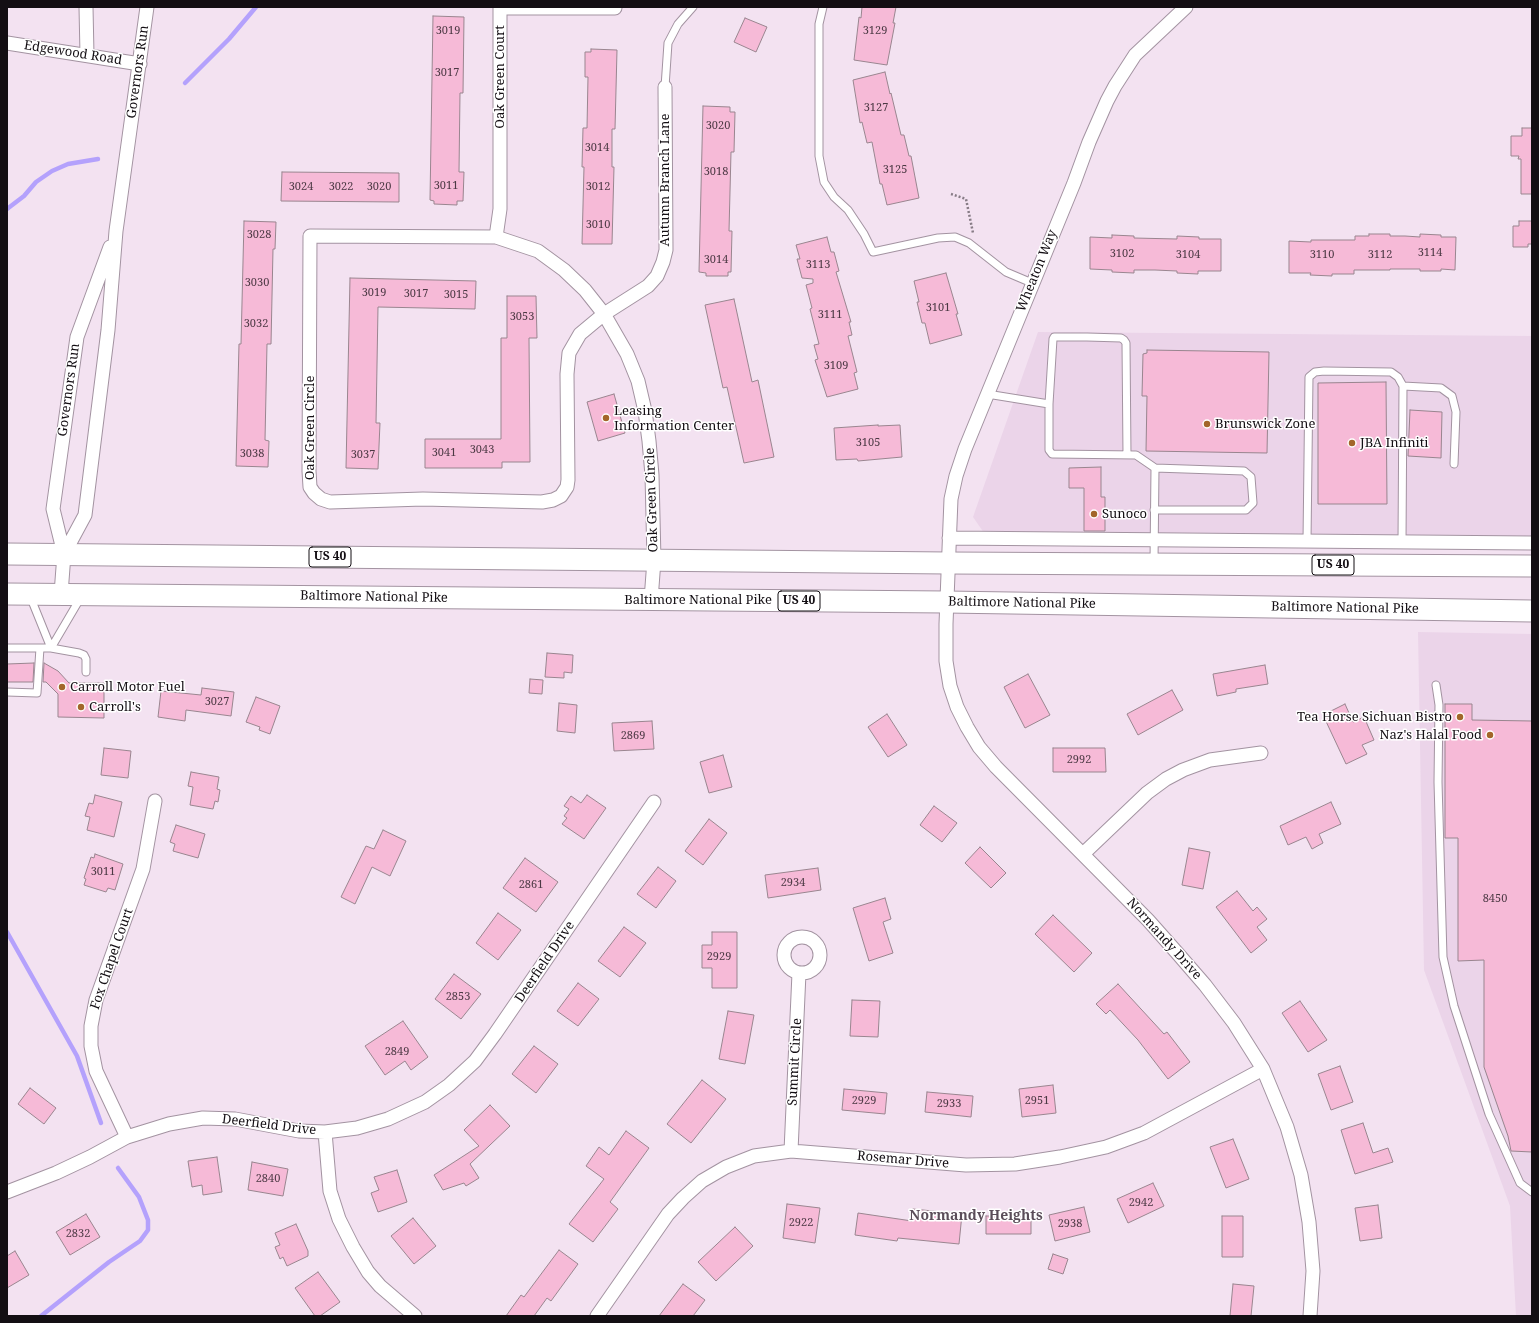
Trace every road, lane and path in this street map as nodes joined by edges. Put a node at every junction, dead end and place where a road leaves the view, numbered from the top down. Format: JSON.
{"nodes":[{"id":1,"x":86,"y":7,"type":"edge"},
{"id":2,"x":147,"y":7,"type":"edge"},
{"id":3,"x":693,"y":7,"type":"edge"},
{"id":4,"x":823,"y":7,"type":"edge"},
{"id":5,"x":1186,"y":7,"type":"edge"},
{"id":6,"x":615,"y":8,"type":"edge"},
{"id":7,"x":7,"y":43,"type":"edge"},
{"id":8,"x":87,"y":55,"type":"junction"},
{"id":9,"x":140,"y":64,"type":"junction"},
{"id":10,"x":665,"y":87,"type":"joint"},
{"id":11,"x":951,"y":194,"type":"dead end"},
{"id":12,"x":116,"y":231,"type":"junction"},
{"id":13,"x":973,"y":232,"type":"dead end"},
{"id":14,"x":496,"y":237,"type":"junction"},
{"id":15,"x":1032,"y":283,"type":"junction"},
{"id":16,"x":604,"y":314,"type":"junction"},
{"id":17,"x":1403,"y":386,"type":"junction"},
{"id":18,"x":987,"y":394,"type":"junction"},
{"id":19,"x":1048,"y":404,"type":"junction"},
{"id":20,"x":1127,"y":455,"type":"junction"},
{"id":21,"x":1454,"y":464,"type":"dead end"},
{"id":22,"x":1155,"y":468,"type":"junction"},
{"id":23,"x":1154,"y":510,"type":"junction"},
{"id":24,"x":948,"y":538,"type":"junction"},
{"id":25,"x":1154,"y":540,"type":"junction"},
{"id":26,"x":1307,"y":541,"type":"junction"},
{"id":27,"x":1402,"y":542,"type":"junction"},
{"id":28,"x":1532,"y":543,"type":"edge"},
{"id":29,"x":7,"y":554,"type":"edge"},
{"id":30,"x":64,"y":554,"type":"junction"},
{"id":31,"x":654,"y":560,"type":"junction"},
{"id":32,"x":948,"y":563,"type":"junction"},
{"id":33,"x":1154,"y":564,"type":"junction"},
{"id":34,"x":1532,"y":566,"type":"edge"},
{"id":35,"x":7,"y":594,"type":"edge"},
{"id":36,"x":29,"y":594,"type":"junction"},
{"id":37,"x":62,"y":594,"type":"junction"},
{"id":38,"x":83,"y":595,"type":"junction"},
{"id":39,"x":652,"y":600,"type":"junction"},
{"id":40,"x":946,"y":602,"type":"junction"},
{"id":41,"x":1532,"y":611,"type":"edge"},
{"id":42,"x":7,"y":648,"type":"edge"},
{"id":43,"x":40,"y":648,"type":"junction"},
{"id":44,"x":51,"y":648,"type":"junction"},
{"id":45,"x":86,"y":672,"type":"dead end"},
{"id":46,"x":1436,"y":686,"type":"dead end"},
{"id":47,"x":7,"y":692,"type":"edge"},
{"id":48,"x":1261,"y":752,"type":"dead end"},
{"id":49,"x":155,"y":801,"type":"dead end"},
{"id":50,"x":654,"y":802,"type":"dead end"},
{"id":51,"x":1083,"y":854,"type":"junction"},
{"id":52,"x":799,"y":973,"type":"dead end"},
{"id":53,"x":1263,"y":1069,"type":"junction"},
{"id":54,"x":325,"y":1132,"type":"junction"},
{"id":55,"x":127,"y":1137,"type":"junction"},
{"id":56,"x":791,"y":1151,"type":"junction"},
{"id":57,"x":7,"y":1192,"type":"edge"},
{"id":58,"x":1532,"y":1192,"type":"edge"},
{"id":59,"x":415,"y":1316,"type":"edge"},
{"id":60,"x":597,"y":1316,"type":"edge"},
{"id":61,"x":1310,"y":1316,"type":"edge"}],
"edges":[{"from":1,"to":8,"type":"street"},
{"from":2,"to":9,"type":"street","name":"Governors Run"},
{"from":3,"to":10,"type":"lane"},
{"from":4,"to":15,"type":"lane"},
{"from":5,"to":15,"type":"street","name":"Wheaton Way"},
{"from":6,"to":14,"type":"street","name":"Oak Green Court"},
{"from":7,"to":8,"type":"street","name":"Edgewood Road"},
{"from":8,"to":9,"type":"street","name":"Edgewood Road"},
{"from":9,"to":12,"type":"street","name":"Governors Run"},
{"from":10,"to":16,"type":"street","name":"Autumn Branch Lane"},
{"from":11,"to":13,"type":"path"},
{"from":12,"to":30,"type":"street","name":"Governors Run"},
{"from":12,"to":30,"type":"street","name":"Governors Run"},
{"from":14,"to":16,"type":"street","name":"Oak Green Circle"},
{"from":14,"to":16,"type":"street","name":"Oak Green Circle"},
{"from":15,"to":18,"type":"street","name":"Wheaton Way"},
{"from":16,"to":31,"type":"street","name":"Oak Green Circle"},
{"from":17,"to":21,"type":"lane"},
{"from":17,"to":26,"type":"lane"},
{"from":17,"to":27,"type":"lane"},
{"from":18,"to":19,"type":"lane"},
{"from":18,"to":24,"type":"street","name":"Wheaton Way"},
{"from":19,"to":20,"type":"lane"},
{"from":19,"to":20,"type":"lane"},
{"from":20,"to":22,"type":"lane"},
{"from":22,"to":23,"type":"lane"},
{"from":22,"to":23,"type":"lane"},
{"from":23,"to":25,"type":"lane"},
{"from":24,"to":25,"type":"street"},
{"from":24,"to":32,"type":"street","name":"Wheaton Way"},
{"from":25,"to":26,"type":"street"},
{"from":25,"to":33,"type":"lane"},
{"from":26,"to":27,"type":"street"},
{"from":27,"to":28,"type":"street"},
{"from":29,"to":30,"type":"main road","number":"US 40"},
{"from":30,"to":31,"type":"main road","number":"US 40"},
{"from":30,"to":37,"type":"street","name":"Governors Run"},
{"from":31,"to":32,"type":"main road","number":"US 40"},
{"from":31,"to":39,"type":"street","name":"Oak Green Circle"},
{"from":32,"to":33,"type":"main road","number":"US 40"},
{"from":32,"to":40,"type":"street","name":"Wheaton Way"},
{"from":33,"to":34,"type":"main road","number":"US 40"},
{"from":35,"to":36,"type":"main road","name":"Baltimore National Pike","number":"US 40"},
{"from":36,"to":37,"type":"main road","name":"Baltimore National Pike","number":"US 40"},
{"from":36,"to":44,"type":"lane"},
{"from":37,"to":38,"type":"main road","name":"Baltimore National Pike","number":"US 40"},
{"from":38,"to":39,"type":"main road","name":"Baltimore National Pike","number":"US 40"},
{"from":38,"to":44,"type":"lane"},
{"from":39,"to":40,"type":"main road","name":"Baltimore National Pike","number":"US 40"},
{"from":40,"to":41,"type":"main road","name":"Baltimore National Pike","number":"US 40"},
{"from":40,"to":51,"type":"street","name":"Normandy Drive"},
{"from":42,"to":43,"type":"lane"},
{"from":43,"to":44,"type":"lane"},
{"from":43,"to":47,"type":"lane"},
{"from":44,"to":45,"type":"lane"},
{"from":46,"to":58,"type":"lane"},
{"from":48,"to":51,"type":"street"},
{"from":49,"to":55,"type":"street","name":"Fox Chapel Court"},
{"from":50,"to":54,"type":"street","name":"Deerfield Drive"},
{"from":51,"to":53,"type":"street","name":"Normandy Drive"},
{"from":52,"to":56,"type":"street","name":"Summit Circle"},
{"from":53,"to":56,"type":"street","name":"Rosemar Drive"},
{"from":53,"to":61,"type":"street","name":"Normandy Drive"},
{"from":54,"to":55,"type":"street","name":"Deerfield Drive"},
{"from":54,"to":59,"type":"street"},
{"from":55,"to":57,"type":"street","name":"Deerfield Drive"},
{"from":56,"to":60,"type":"street","name":"Rosemar Drive"}]}
